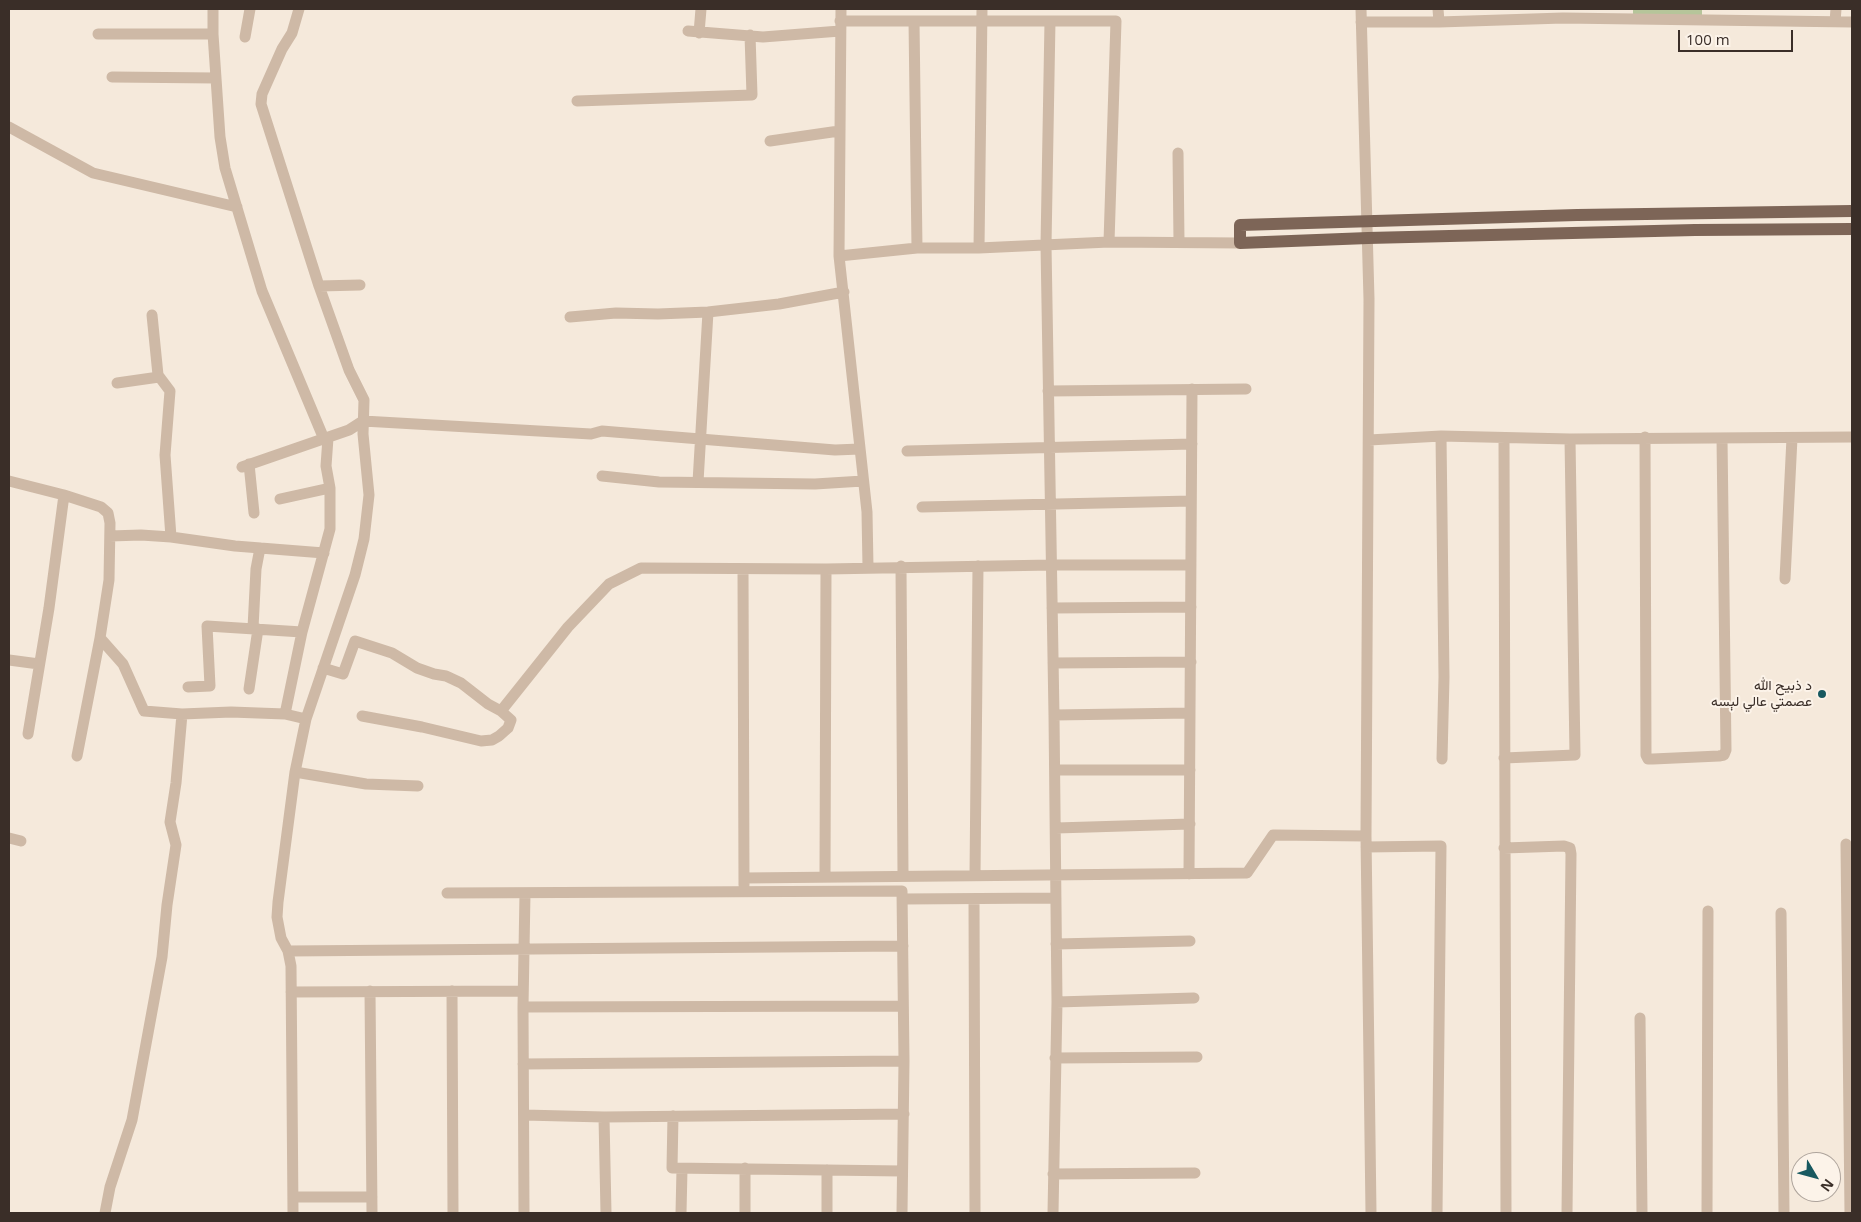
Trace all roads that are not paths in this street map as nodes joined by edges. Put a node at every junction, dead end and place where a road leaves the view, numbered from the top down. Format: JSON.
{"nodes":[{"id":1,"x":213,"y":9,"type":"edge"},
{"id":2,"x":250,"y":9,"type":"edge"},
{"id":3,"x":299,"y":9,"type":"edge"},
{"id":4,"x":701,"y":9,"type":"edge"},
{"id":5,"x":841,"y":9,"type":"edge"},
{"id":6,"x":982,"y":9,"type":"edge"},
{"id":7,"x":1361,"y":9,"type":"edge"},
{"id":8,"x":1438,"y":9,"type":"edge"},
{"id":9,"x":1702,"y":9,"type":"edge"},
{"id":10,"x":1836,"y":9,"type":"edge"},
{"id":11,"x":1563,"y":13,"type":"edge"},
{"id":12,"x":1633,"y":14,"type":"edge"},
{"id":13,"x":1774,"y":14,"type":"edge"},
{"id":14,"x":1495,"y":15,"type":"edge"},
{"id":15,"x":1050,"y":20,"type":"junction"},
{"id":16,"x":914,"y":21,"type":"junction"},
{"id":17,"x":982,"y":21,"type":"junction"},
{"id":18,"x":1702,"y":21,"type":"junction"},
{"id":19,"x":1361,"y":22,"type":"junction"},
{"id":20,"x":1438,"y":22,"type":"junction"},
{"id":21,"x":1836,"y":22,"type":"junction"},
{"id":22,"x":1852,"y":22,"type":"edge"},
{"id":23,"x":840,"y":26,"type":"junction"},
{"id":24,"x":98,"y":34,"type":"dead end"},
{"id":25,"x":213,"y":34,"type":"junction"},
{"id":26,"x":750,"y":35,"type":"junction"},
{"id":27,"x":245,"y":37,"type":"dead end"},
{"id":28,"x":112,"y":77,"type":"dead end"},
{"id":29,"x":216,"y":78,"type":"junction"},
{"id":30,"x":577,"y":101,"type":"dead end"},
{"id":31,"x":9,"y":127,"type":"edge"},
{"id":32,"x":839,"y":131,"type":"junction"},
{"id":33,"x":770,"y":141,"type":"dead end"},
{"id":34,"x":1178,"y":152,"type":"dead end"},
{"id":35,"x":237,"y":207,"type":"junction"},
{"id":36,"x":1736,"y":211,"type":"junction"},
{"id":37,"x":1852,"y":211,"type":"edge"},
{"id":38,"x":1716,"y":212,"type":"junction"},
{"id":39,"x":1366,"y":221,"type":"junction"},
{"id":40,"x":1852,"y":229,"type":"edge"},
{"id":41,"x":1716,"y":230,"type":"junction"},
{"id":42,"x":1736,"y":230,"type":"junction"},
{"id":43,"x":1368,"y":238,"type":"junction"},
{"id":44,"x":1109,"y":242,"type":"junction"},
{"id":45,"x":1178,"y":242,"type":"junction"},
{"id":46,"x":1240,"y":243,"type":"junction"},
{"id":47,"x":1046,"y":246,"type":"junction"},
{"id":48,"x":916,"y":248,"type":"junction"},
{"id":49,"x":979,"y":248,"type":"junction"},
{"id":50,"x":839,"y":256,"type":"junction"},
{"id":51,"x":319,"y":286,"type":"junction"},
{"id":52,"x":360,"y":286,"type":"dead end"},
{"id":53,"x":844,"y":292,"type":"junction"},
{"id":54,"x":708,"y":312,"type":"junction"},
{"id":55,"x":152,"y":315,"type":"dead end"},
{"id":56,"x":570,"y":317,"type":"dead end"},
{"id":57,"x":159,"y":378,"type":"junction"},
{"id":58,"x":117,"y":383,"type":"dead end"},
{"id":59,"x":1192,"y":389,"type":"junction"},
{"id":60,"x":1246,"y":389,"type":"dead end"},
{"id":61,"x":1048,"y":391,"type":"junction"},
{"id":62,"x":363,"y":421,"type":"junction"},
{"id":63,"x":1442,"y":436,"type":"junction"},
{"id":64,"x":1852,"y":437,"type":"edge"},
{"id":65,"x":326,"y":438,"type":"junction"},
{"id":66,"x":700,"y":438,"type":"junction"},
{"id":67,"x":1504,"y":438,"type":"junction"},
{"id":68,"x":1645,"y":438,"type":"junction"},
{"id":69,"x":1722,"y":438,"type":"junction"},
{"id":70,"x":1792,"y":438,"type":"junction"},
{"id":71,"x":1570,"y":439,"type":"junction"},
{"id":72,"x":1369,"y":440,"type":"junction"},
{"id":73,"x":1192,"y":444,"type":"junction"},
{"id":74,"x":1049,"y":447,"type":"junction"},
{"id":75,"x":860,"y":449,"type":"junction"},
{"id":76,"x":907,"y":451,"type":"dead end"},
{"id":77,"x":602,"y":476,"type":"dead end"},
{"id":78,"x":863,"y":481,"type":"junction"},
{"id":79,"x":698,"y":482,"type":"junction"},
{"id":80,"x":9,"y":485,"type":"edge"},
{"id":81,"x":330,"y":488,"type":"junction"},
{"id":82,"x":64,"y":495,"type":"junction"},
{"id":83,"x":280,"y":499,"type":"dead end"},
{"id":84,"x":1191,"y":501,"type":"junction"},
{"id":85,"x":1051,"y":505,"type":"junction"},
{"id":86,"x":922,"y":507,"type":"dead end"},
{"id":87,"x":254,"y":513,"type":"dead end"},
{"id":88,"x":110,"y":536,"type":"junction"},
{"id":89,"x":171,"y":537,"type":"junction"},
{"id":90,"x":260,"y":548,"type":"junction"},
{"id":91,"x":324,"y":553,"type":"junction"},
{"id":92,"x":1052,"y":565,"type":"junction"},
{"id":93,"x":1191,"y":565,"type":"junction"},
{"id":94,"x":901,"y":566,"type":"junction"},
{"id":95,"x":978,"y":566,"type":"junction"},
{"id":96,"x":868,"y":567,"type":"junction"},
{"id":97,"x":743,"y":569,"type":"junction"},
{"id":98,"x":826,"y":569,"type":"junction"},
{"id":99,"x":1785,"y":579,"type":"dead end"},
{"id":100,"x":1191,"y":607,"type":"junction"},
{"id":101,"x":1052,"y":608,"type":"junction"},
{"id":102,"x":255,"y":629,"type":"junction"},
{"id":103,"x":302,"y":632,"type":"junction"},
{"id":104,"x":100,"y":638,"type":"junction"},
{"id":105,"x":9,"y":660,"type":"edge"},
{"id":106,"x":1190,"y":662,"type":"junction"},
{"id":107,"x":1053,"y":663,"type":"junction"},
{"id":108,"x":39,"y":664,"type":"junction"},
{"id":109,"x":322,"y":668,"type":"junction"},
{"id":110,"x":188,"y":687,"type":"dead end"},
{"id":111,"x":249,"y":689,"type":"dead end"},
{"id":112,"x":501,"y":711,"type":"junction"},
{"id":113,"x":182,"y":714,"type":"junction"},
{"id":114,"x":285,"y":714,"type":"junction"},
{"id":115,"x":1054,"y":714,"type":"junction"},
{"id":116,"x":1190,"y":714,"type":"junction"},
{"id":117,"x":362,"y":716,"type":"dead end"},
{"id":118,"x":306,"y":719,"type":"junction"},
{"id":119,"x":28,"y":734,"type":"dead end"},
{"id":120,"x":77,"y":756,"type":"dead end"},
{"id":121,"x":1504,"y":758,"type":"junction"},
{"id":122,"x":1442,"y":759,"type":"dead end"},
{"id":123,"x":1055,"y":770,"type":"junction"},
{"id":124,"x":1190,"y":770,"type":"junction"},
{"id":125,"x":295,"y":772,"type":"junction"},
{"id":126,"x":418,"y":786,"type":"dead end"},
{"id":127,"x":1190,"y":824,"type":"junction"},
{"id":128,"x":1056,"y":828,"type":"junction"},
{"id":129,"x":9,"y":838,"type":"edge"},
{"id":130,"x":21,"y":841,"type":"dead end"},
{"id":131,"x":1366,"y":841,"type":"junction"},
{"id":132,"x":1846,"y":844,"type":"dead end"},
{"id":133,"x":1504,"y":848,"type":"junction"},
{"id":134,"x":1056,"y":874,"type":"junction"},
{"id":135,"x":1190,"y":874,"type":"junction"},
{"id":136,"x":975,"y":875,"type":"junction"},
{"id":137,"x":825,"y":876,"type":"junction"},
{"id":138,"x":903,"y":876,"type":"junction"},
{"id":139,"x":744,"y":878,"type":"junction"},
{"id":140,"x":744,"y":892,"type":"junction"},
{"id":141,"x":447,"y":893,"type":"dead end"},
{"id":142,"x":524,"y":893,"type":"junction"},
{"id":143,"x":974,"y":898,"type":"junction"},
{"id":144,"x":1056,"y":898,"type":"junction"},
{"id":145,"x":903,"y":899,"type":"junction"},
{"id":146,"x":1708,"y":910,"type":"dead end"},
{"id":147,"x":1781,"y":914,"type":"dead end"},
{"id":148,"x":1190,"y":941,"type":"dead end"},
{"id":149,"x":1056,"y":944,"type":"junction"},
{"id":150,"x":903,"y":946,"type":"junction"},
{"id":151,"x":524,"y":948,"type":"junction"},
{"id":152,"x":288,"y":951,"type":"junction"},
{"id":153,"x":370,"y":991,"type":"junction"},
{"id":154,"x":452,"y":991,"type":"junction"},
{"id":155,"x":523,"y":991,"type":"junction"},
{"id":156,"x":291,"y":992,"type":"junction"},
{"id":157,"x":1194,"y":998,"type":"dead end"},
{"id":158,"x":1057,"y":1002,"type":"junction"},
{"id":159,"x":523,"y":1006,"type":"junction"},
{"id":160,"x":904,"y":1006,"type":"junction"},
{"id":161,"x":1640,"y":1018,"type":"dead end"},
{"id":162,"x":1197,"y":1057,"type":"dead end"},
{"id":163,"x":1055,"y":1058,"type":"junction"},
{"id":164,"x":904,"y":1061,"type":"junction"},
{"id":165,"x":523,"y":1064,"type":"junction"},
{"id":166,"x":904,"y":1114,"type":"junction"},
{"id":167,"x":524,"y":1115,"type":"junction"},
{"id":168,"x":673,"y":1116,"type":"junction"},
{"id":169,"x":604,"y":1118,"type":"junction"},
{"id":170,"x":745,"y":1168,"type":"junction"},
{"id":171,"x":682,"y":1169,"type":"junction"},
{"id":172,"x":827,"y":1170,"type":"junction"},
{"id":173,"x":902,"y":1171,"type":"junction"},
{"id":174,"x":1195,"y":1173,"type":"dead end"},
{"id":175,"x":1053,"y":1174,"type":"junction"},
{"id":176,"x":293,"y":1197,"type":"junction"},
{"id":177,"x":372,"y":1197,"type":"junction"},
{"id":178,"x":105,"y":1213,"type":"edge"},
{"id":179,"x":293,"y":1213,"type":"edge"},
{"id":180,"x":372,"y":1213,"type":"edge"},
{"id":181,"x":453,"y":1213,"type":"edge"},
{"id":182,"x":524,"y":1213,"type":"edge"},
{"id":183,"x":606,"y":1213,"type":"edge"},
{"id":184,"x":682,"y":1213,"type":"edge"},
{"id":185,"x":745,"y":1213,"type":"edge"},
{"id":186,"x":827,"y":1213,"type":"edge"},
{"id":187,"x":902,"y":1213,"type":"edge"},
{"id":188,"x":975,"y":1213,"type":"edge"},
{"id":189,"x":1053,"y":1213,"type":"edge"},
{"id":190,"x":1371,"y":1213,"type":"edge"},
{"id":191,"x":1437,"y":1213,"type":"edge"},
{"id":192,"x":1506,"y":1213,"type":"edge"},
{"id":193,"x":1567,"y":1213,"type":"edge"},
{"id":194,"x":1642,"y":1213,"type":"edge"},
{"id":195,"x":1707,"y":1213,"type":"edge"},
{"id":196,"x":1784,"y":1213,"type":"edge"},
{"id":197,"x":1850,"y":1213,"type":"edge"}],
"edges":[{"from":1,"to":25,"type":"street"},
{"from":2,"to":27,"type":"street"},
{"from":3,"to":51,"type":"street"},
{"from":4,"to":26,"type":"street"},
{"from":5,"to":23,"type":"street"},
{"from":6,"to":17,"type":"street"},
{"from":7,"to":19,"type":"street"},
{"from":8,"to":20,"type":"street"},
{"from":9,"to":18,"type":"street"},
{"from":10,"to":21,"type":"street"},
{"from":11,"to":12,"type":"street"},
{"from":11,"to":14,"type":"street"},
{"from":12,"to":18,"type":"street"},
{"from":13,"to":18,"type":"street"},
{"from":13,"to":21,"type":"street"},
{"from":14,"to":20,"type":"street"},
{"from":15,"to":17,"type":"street"},
{"from":15,"to":44,"type":"street"},
{"from":15,"to":47,"type":"street"},
{"from":16,"to":17,"type":"street"},
{"from":16,"to":23,"type":"street"},
{"from":16,"to":48,"type":"street"},
{"from":17,"to":49,"type":"street"},
{"from":19,"to":20,"type":"street"},
{"from":19,"to":39,"type":"street"},
{"from":21,"to":22,"type":"street"},
{"from":23,"to":26,"type":"street"},
{"from":23,"to":32,"type":"street"},
{"from":24,"to":25,"type":"street"},
{"from":25,"to":29,"type":"street"},
{"from":26,"to":30,"type":"street"},
{"from":28,"to":29,"type":"street"},
{"from":29,"to":35,"type":"street"},
{"from":31,"to":35,"type":"street"},
{"from":32,"to":33,"type":"street"},
{"from":32,"to":50,"type":"street"},
{"from":34,"to":45,"type":"street"},
{"from":35,"to":65,"type":"street"},
{"from":36,"to":37,"type":"main road"},
{"from":36,"to":38,"type":"main road"},
{"from":36,"to":42,"type":"main road"},
{"from":38,"to":39,"type":"main road"},
{"from":38,"to":41,"type":"main road"},
{"from":39,"to":43,"type":"street"},
{"from":39,"to":46,"type":"main road"},
{"from":40,"to":42,"type":"main road"},
{"from":41,"to":42,"type":"main road"},
{"from":41,"to":43,"type":"main road"},
{"from":43,"to":46,"type":"main road"},
{"from":43,"to":72,"type":"street"},
{"from":44,"to":45,"type":"street"},
{"from":44,"to":47,"type":"street"},
{"from":45,"to":46,"type":"street"},
{"from":47,"to":49,"type":"street"},
{"from":47,"to":61,"type":"street"},
{"from":48,"to":49,"type":"street"},
{"from":48,"to":50,"type":"street"},
{"from":50,"to":53,"type":"street"},
{"from":51,"to":52,"type":"street"},
{"from":51,"to":62,"type":"street"},
{"from":53,"to":54,"type":"street"},
{"from":53,"to":75,"type":"street"},
{"from":54,"to":56,"type":"street"},
{"from":54,"to":66,"type":"street"},
{"from":55,"to":57,"type":"street"},
{"from":57,"to":58,"type":"street"},
{"from":57,"to":89,"type":"street"},
{"from":59,"to":60,"type":"street"},
{"from":59,"to":61,"type":"street"},
{"from":59,"to":73,"type":"street"},
{"from":61,"to":74,"type":"street"},
{"from":62,"to":65,"type":"street"},
{"from":62,"to":66,"type":"street"},
{"from":62,"to":109,"type":"street"},
{"from":63,"to":67,"type":"street"},
{"from":63,"to":72,"type":"street"},
{"from":63,"to":122,"type":"street"},
{"from":64,"to":70,"type":"street"},
{"from":65,"to":81,"type":"street"},
{"from":65,"to":87,"type":"street"},
{"from":66,"to":75,"type":"street"},
{"from":66,"to":79,"type":"street"},
{"from":67,"to":71,"type":"street"},
{"from":67,"to":121,"type":"street"},
{"from":68,"to":69,"type":"street"},
{"from":68,"to":69,"type":"street"},
{"from":68,"to":71,"type":"street"},
{"from":69,"to":70,"type":"street"},
{"from":70,"to":99,"type":"street"},
{"from":71,"to":121,"type":"street"},
{"from":72,"to":131,"type":"street"},
{"from":73,"to":74,"type":"street"},
{"from":73,"to":84,"type":"street"},
{"from":74,"to":76,"type":"street"},
{"from":74,"to":85,"type":"street"},
{"from":75,"to":78,"type":"street"},
{"from":77,"to":79,"type":"street"},
{"from":78,"to":79,"type":"street"},
{"from":78,"to":96,"type":"street"},
{"from":80,"to":82,"type":"street"},
{"from":81,"to":83,"type":"street"},
{"from":81,"to":91,"type":"street"},
{"from":82,"to":88,"type":"street"},
{"from":82,"to":108,"type":"street"},
{"from":84,"to":85,"type":"street"},
{"from":84,"to":93,"type":"street"},
{"from":85,"to":86,"type":"street"},
{"from":85,"to":92,"type":"street"},
{"from":88,"to":89,"type":"street"},
{"from":88,"to":104,"type":"street"},
{"from":89,"to":90,"type":"street"},
{"from":90,"to":91,"type":"street"},
{"from":90,"to":102,"type":"street"},
{"from":91,"to":103,"type":"street"},
{"from":92,"to":93,"type":"street"},
{"from":92,"to":95,"type":"street"},
{"from":92,"to":101,"type":"street"},
{"from":93,"to":100,"type":"street"},
{"from":94,"to":95,"type":"street"},
{"from":94,"to":96,"type":"street"},
{"from":94,"to":138,"type":"street"},
{"from":95,"to":136,"type":"street"},
{"from":96,"to":98,"type":"street"},
{"from":97,"to":98,"type":"street"},
{"from":97,"to":112,"type":"street"},
{"from":97,"to":139,"type":"street"},
{"from":98,"to":137,"type":"street"},
{"from":100,"to":101,"type":"street"},
{"from":100,"to":106,"type":"street"},
{"from":101,"to":107,"type":"street"},
{"from":102,"to":103,"type":"street"},
{"from":102,"to":110,"type":"street"},
{"from":102,"to":111,"type":"street"},
{"from":103,"to":114,"type":"street"},
{"from":104,"to":113,"type":"street"},
{"from":104,"to":120,"type":"street"},
{"from":105,"to":108,"type":"street"},
{"from":106,"to":107,"type":"street"},
{"from":106,"to":116,"type":"street"},
{"from":107,"to":115,"type":"street"},
{"from":108,"to":119,"type":"street"},
{"from":109,"to":112,"type":"street"},
{"from":109,"to":118,"type":"street"},
{"from":112,"to":117,"type":"street"},
{"from":113,"to":114,"type":"street"},
{"from":113,"to":178,"type":"street"},
{"from":114,"to":118,"type":"street"},
{"from":115,"to":116,"type":"street"},
{"from":115,"to":123,"type":"street"},
{"from":116,"to":124,"type":"street"},
{"from":118,"to":125,"type":"street"},
{"from":121,"to":133,"type":"street"},
{"from":123,"to":124,"type":"street"},
{"from":123,"to":128,"type":"street"},
{"from":124,"to":127,"type":"street"},
{"from":125,"to":126,"type":"street"},
{"from":125,"to":152,"type":"street"},
{"from":127,"to":128,"type":"street"},
{"from":127,"to":135,"type":"street"},
{"from":128,"to":134,"type":"street"},
{"from":129,"to":130,"type":"street"},
{"from":131,"to":135,"type":"street"},
{"from":131,"to":190,"type":"street"},
{"from":131,"to":191,"type":"street"},
{"from":132,"to":197,"type":"street"},
{"from":133,"to":192,"type":"street"},
{"from":133,"to":193,"type":"street"},
{"from":134,"to":135,"type":"street"},
{"from":134,"to":136,"type":"street"},
{"from":134,"to":144,"type":"street"},
{"from":136,"to":138,"type":"street"},
{"from":137,"to":138,"type":"street"},
{"from":137,"to":139,"type":"street"},
{"from":139,"to":140,"type":"street"},
{"from":140,"to":142,"type":"street"},
{"from":140,"to":145,"type":"street"},
{"from":141,"to":142,"type":"street"},
{"from":142,"to":151,"type":"street"},
{"from":143,"to":144,"type":"street"},
{"from":143,"to":145,"type":"street"},
{"from":143,"to":188,"type":"street"},
{"from":144,"to":149,"type":"street"},
{"from":145,"to":150,"type":"street"},
{"from":146,"to":195,"type":"street"},
{"from":147,"to":196,"type":"street"},
{"from":148,"to":149,"type":"street"},
{"from":149,"to":158,"type":"street"},
{"from":150,"to":151,"type":"street"},
{"from":150,"to":160,"type":"street"},
{"from":151,"to":152,"type":"street"},
{"from":151,"to":155,"type":"street"},
{"from":152,"to":156,"type":"street"},
{"from":153,"to":154,"type":"street"},
{"from":153,"to":156,"type":"street"},
{"from":153,"to":177,"type":"street"},
{"from":154,"to":155,"type":"street"},
{"from":154,"to":181,"type":"street"},
{"from":155,"to":159,"type":"street"},
{"from":156,"to":176,"type":"street"},
{"from":157,"to":158,"type":"street"},
{"from":158,"to":163,"type":"street"},
{"from":159,"to":160,"type":"street"},
{"from":159,"to":165,"type":"street"},
{"from":160,"to":164,"type":"street"},
{"from":161,"to":194,"type":"street"},
{"from":162,"to":163,"type":"street"},
{"from":163,"to":175,"type":"street"},
{"from":164,"to":165,"type":"street"},
{"from":164,"to":166,"type":"street"},
{"from":165,"to":167,"type":"street"},
{"from":166,"to":168,"type":"street"},
{"from":166,"to":173,"type":"street"},
{"from":167,"to":169,"type":"street"},
{"from":167,"to":182,"type":"street"},
{"from":168,"to":169,"type":"street"},
{"from":168,"to":171,"type":"street"},
{"from":169,"to":183,"type":"street"},
{"from":170,"to":171,"type":"street"},
{"from":170,"to":172,"type":"street"},
{"from":170,"to":185,"type":"street"},
{"from":171,"to":184,"type":"street"},
{"from":172,"to":173,"type":"street"},
{"from":172,"to":186,"type":"street"},
{"from":173,"to":187,"type":"street"},
{"from":174,"to":175,"type":"street"},
{"from":175,"to":189,"type":"street"},
{"from":176,"to":177,"type":"street"},
{"from":176,"to":179,"type":"street"},
{"from":177,"to":180,"type":"street"}]}
